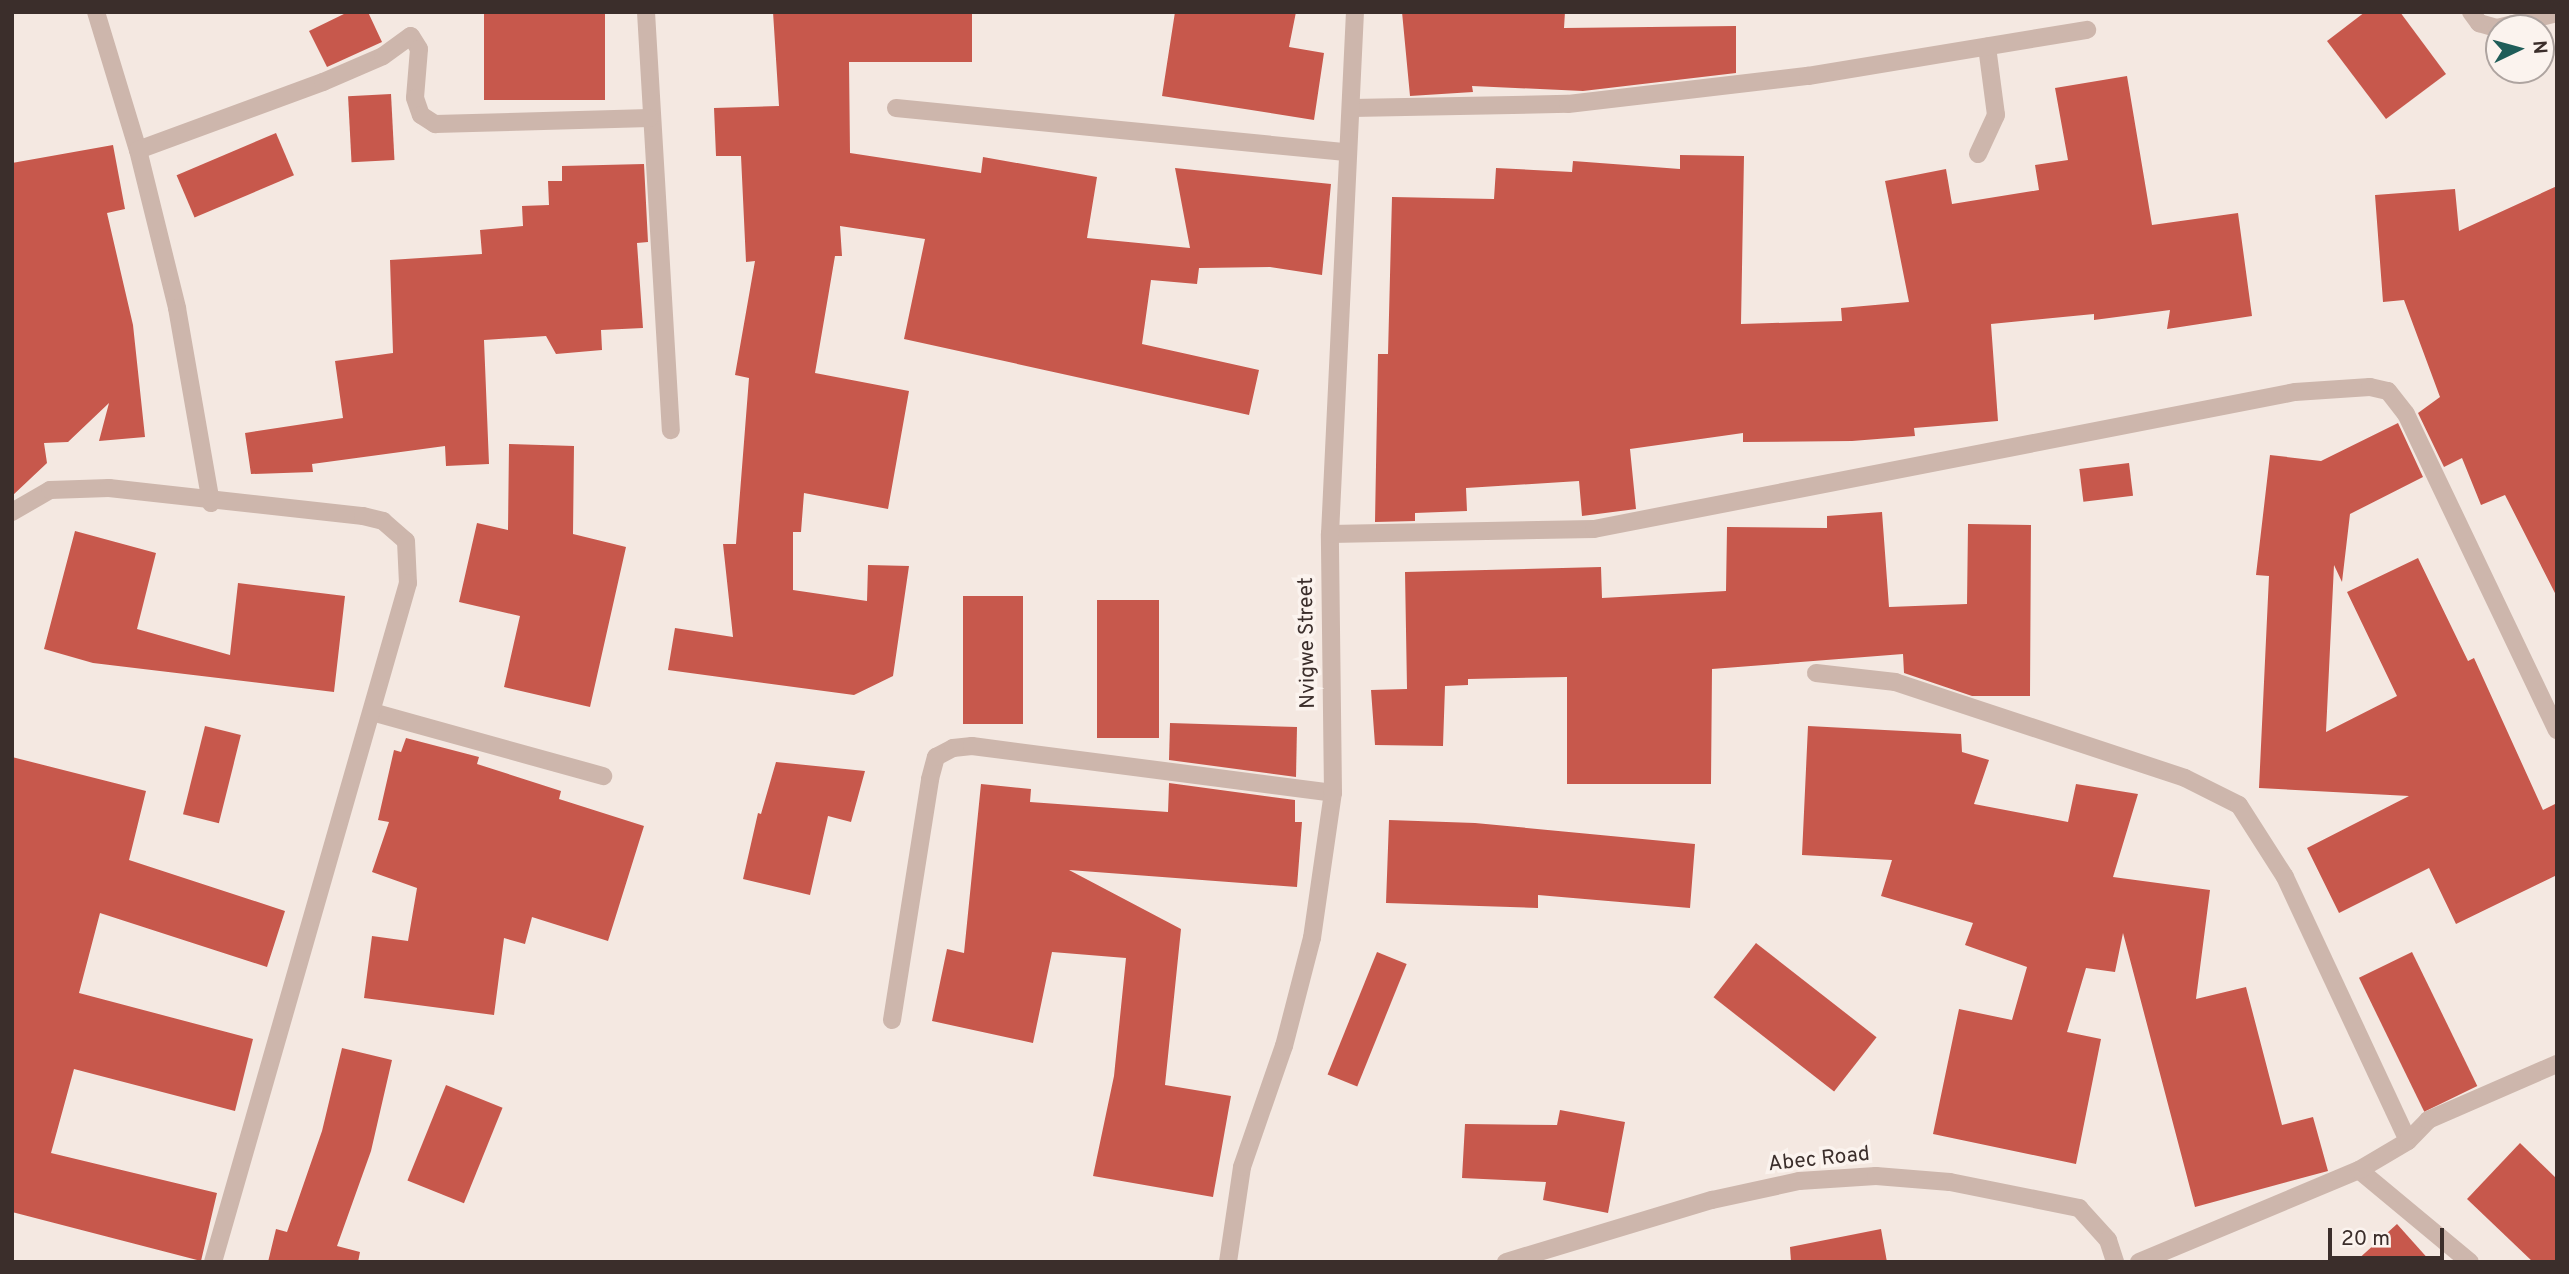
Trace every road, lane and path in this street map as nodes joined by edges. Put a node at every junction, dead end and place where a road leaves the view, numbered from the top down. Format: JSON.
{"nodes":[{"id":1,"x":96,"y":12,"type":"edge"},
{"id":2,"x":646,"y":12,"type":"edge"},
{"id":3,"x":1355,"y":12,"type":"edge"},
{"id":4,"x":2471,"y":12,"type":"edge"},
{"id":5,"x":2557,"y":13,"type":"edge"},
{"id":6,"x":2087,"y":30,"type":"dead end"},
{"id":7,"x":1987,"y":47,"type":"junction"},
{"id":8,"x":896,"y":108,"type":"dead end"},
{"id":9,"x":1352,"y":108,"type":"junction"},
{"id":10,"x":650,"y":118,"type":"junction"},
{"id":11,"x":138,"y":149,"type":"junction"},
{"id":12,"x":1346,"y":152,"type":"junction"},
{"id":13,"x":1978,"y":154,"type":"dead end"},
{"id":14,"x":671,"y":430,"type":"dead end"},
{"id":15,"x":211,"y":503,"type":"junction"},
{"id":16,"x":12,"y":512,"type":"edge"},
{"id":17,"x":1330,"y":534,"type":"junction"},
{"id":18,"x":1816,"y":673,"type":"dead end"},
{"id":19,"x":372,"y":712,"type":"junction"},
{"id":20,"x":2557,"y":730,"type":"edge"},
{"id":21,"x":603,"y":776,"type":"dead end"},
{"id":22,"x":1333,"y":793,"type":"junction"},
{"id":23,"x":892,"y":1020,"type":"dead end"},
{"id":24,"x":2557,"y":1064,"type":"edge"},
{"id":25,"x":2408,"y":1141,"type":"junction"},
{"id":26,"x":2359,"y":1170,"type":"junction"},
{"id":27,"x":213,"y":1262,"type":"edge"},
{"id":28,"x":1228,"y":1262,"type":"edge"},
{"id":29,"x":1506,"y":1262,"type":"edge"},
{"id":30,"x":2115,"y":1262,"type":"edge"},
{"id":31,"x":2139,"y":1262,"type":"edge"},
{"id":32,"x":2470,"y":1262,"type":"edge"}],
"edges":[{"from":1,"to":11,"type":"street"},
{"from":2,"to":10,"type":"street"},
{"from":3,"to":9,"type":"street","name":"Nvigwe Street"},
{"from":4,"to":5,"type":"street"},
{"from":6,"to":7,"type":"street"},
{"from":7,"to":9,"type":"street"},
{"from":7,"to":13,"type":"street"},
{"from":8,"to":12,"type":"street"},
{"from":9,"to":12,"type":"street","name":"Nvigwe Street"},
{"from":10,"to":11,"type":"street"},
{"from":10,"to":14,"type":"street"},
{"from":11,"to":15,"type":"street"},
{"from":12,"to":17,"type":"street","name":"Nvigwe Street"},
{"from":15,"to":16,"type":"street"},
{"from":15,"to":19,"type":"street"},
{"from":17,"to":20,"type":"street"},
{"from":17,"to":22,"type":"street","name":"Nvigwe Street"},
{"from":18,"to":25,"type":"street"},
{"from":19,"to":21,"type":"street"},
{"from":19,"to":27,"type":"street"},
{"from":22,"to":23,"type":"street"},
{"from":22,"to":28,"type":"street","name":"Nvigwe Street"},
{"from":24,"to":25,"type":"street"},
{"from":25,"to":26,"type":"street"},
{"from":26,"to":31,"type":"street"},
{"from":26,"to":32,"type":"street"},
{"from":29,"to":30,"type":"street","name":"Abec Road"}]}
